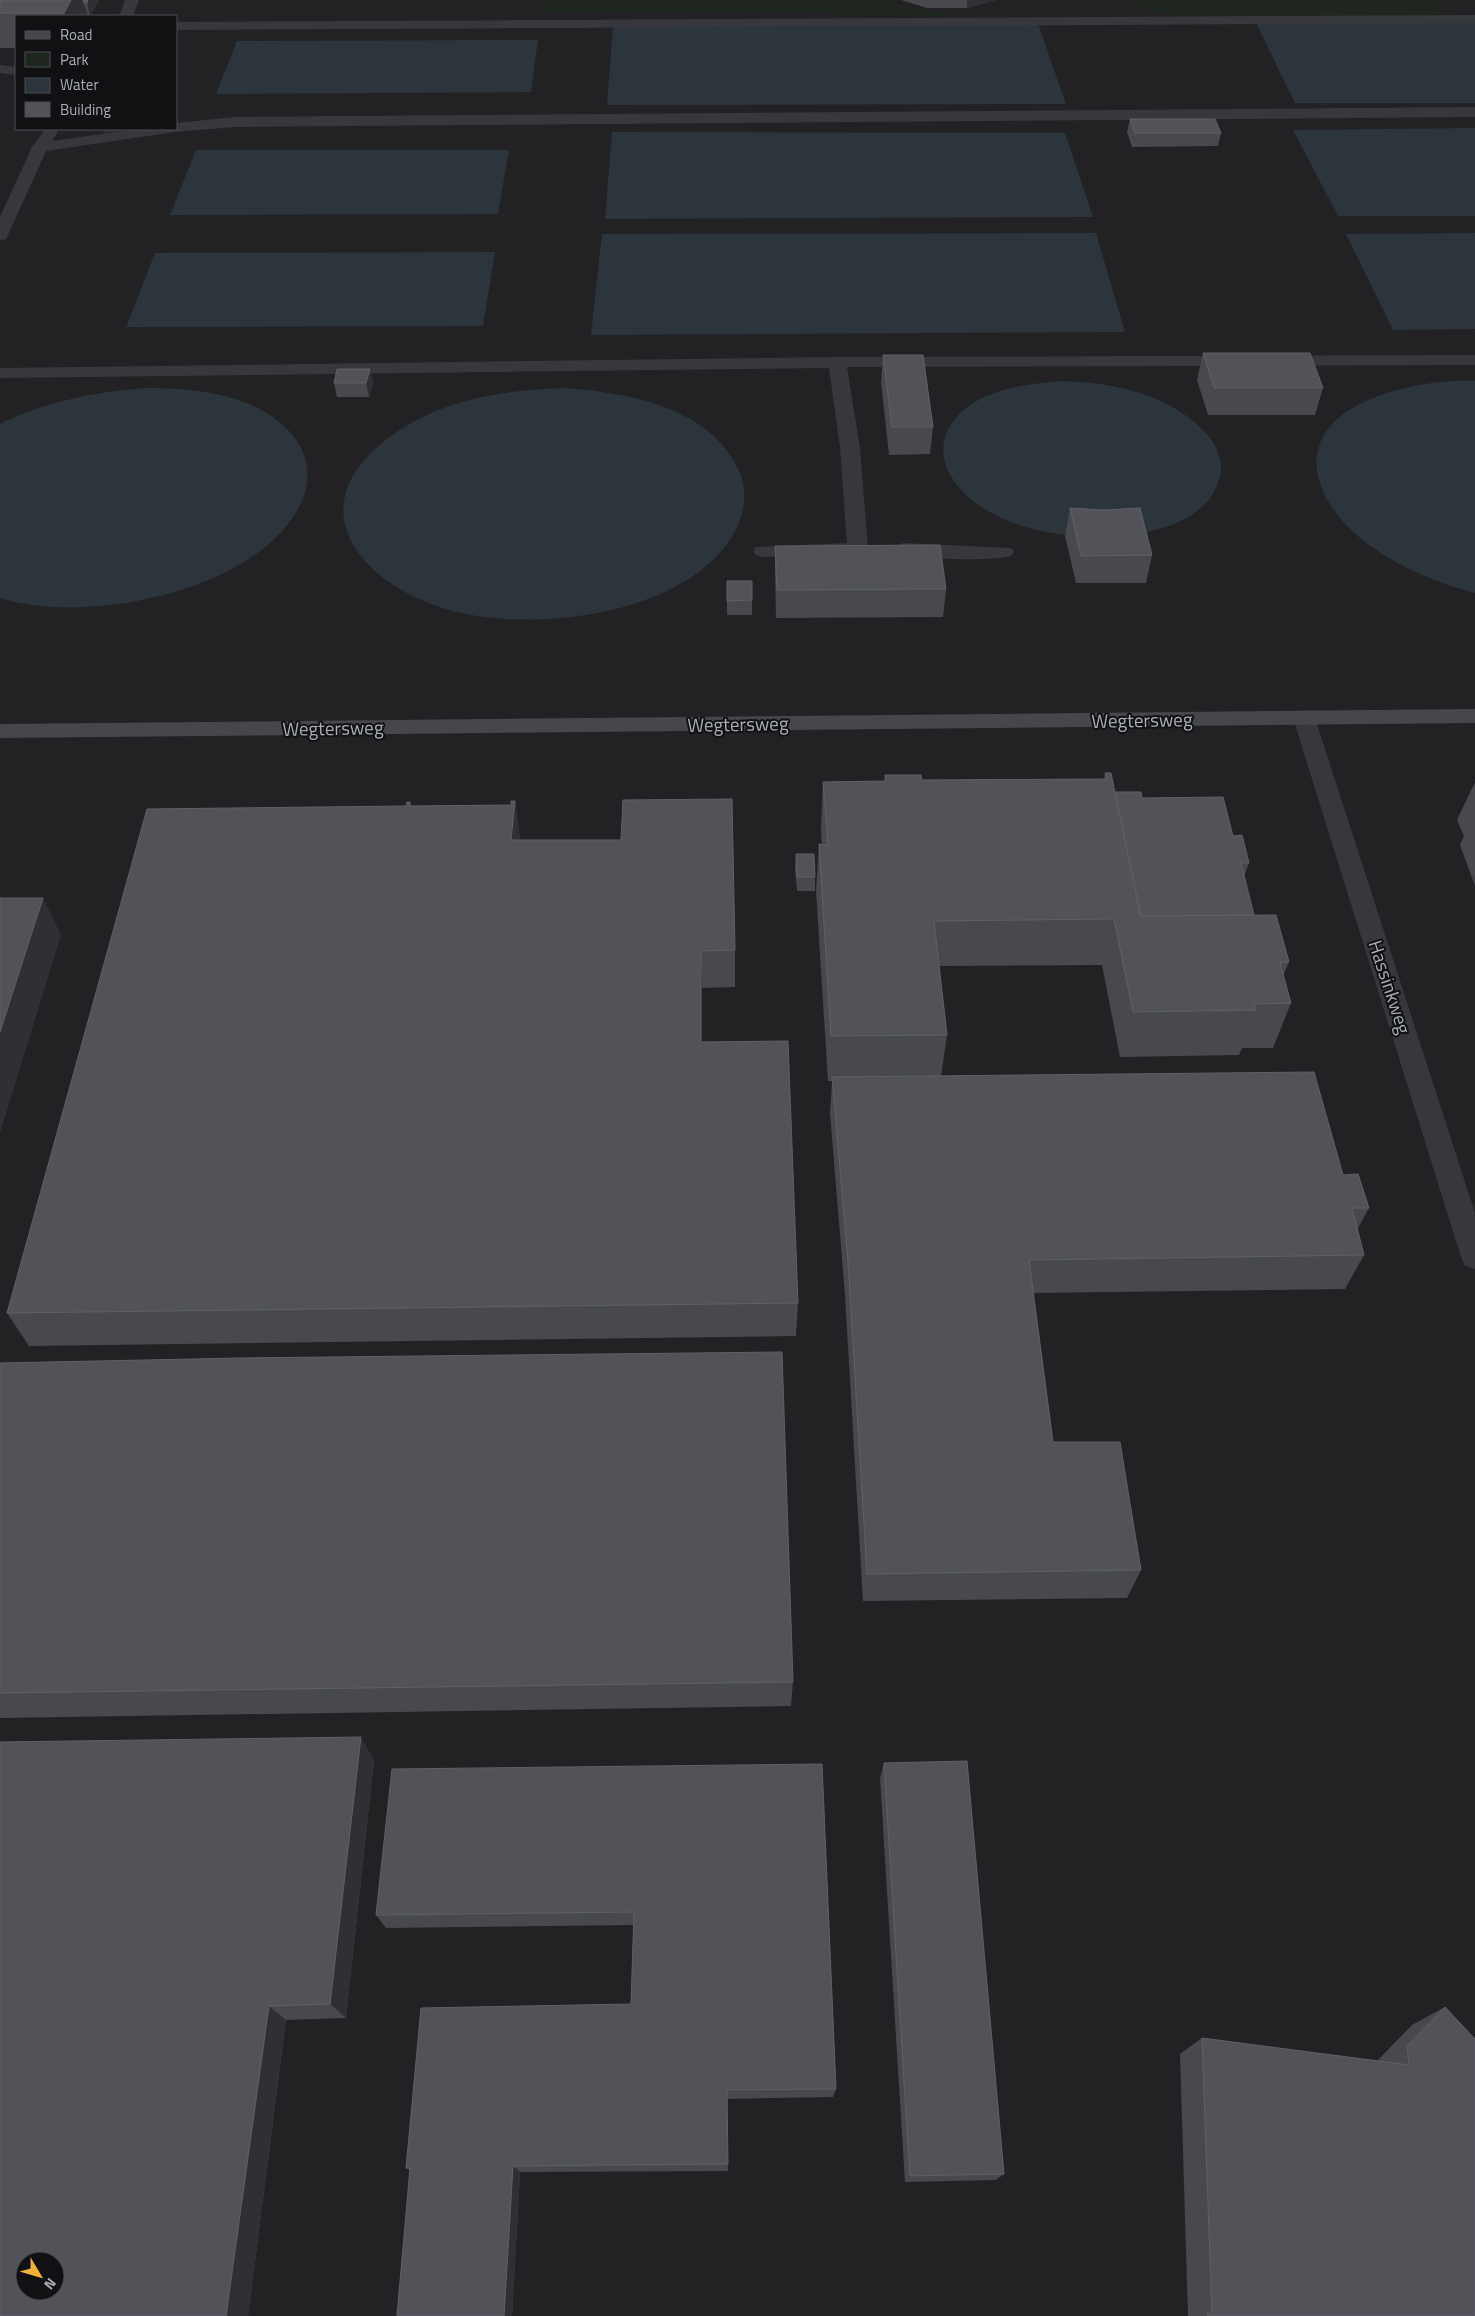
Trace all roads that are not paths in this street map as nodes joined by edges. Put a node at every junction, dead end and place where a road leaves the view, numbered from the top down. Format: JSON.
{"nodes":[{"id":1,"x":132,"y":0,"type":"edge"},
{"id":2,"x":126,"y":15,"type":"edge"},
{"id":3,"x":1475,"y":19,"type":"edge"},
{"id":4,"x":178,"y":26,"type":"edge"},
{"id":5,"x":0,"y":69,"type":"edge"},
{"id":6,"x":15,"y":71,"type":"edge"},
{"id":7,"x":185,"y":111,"type":"dead end"},
{"id":8,"x":1475,"y":112,"type":"edge"},
{"id":9,"x":236,"y":122,"type":"junction"},
{"id":10,"x":178,"y":128,"type":"edge"},
{"id":11,"x":51,"y":130,"type":"edge"},
{"id":12,"x":163,"y":130,"type":"edge"},
{"id":13,"x":40,"y":147,"type":"junction"},
{"id":14,"x":0,"y":235,"type":"edge"},
{"id":15,"x":1475,"y":360,"type":"edge"},
{"id":16,"x":837,"y":362,"type":"junction"},
{"id":17,"x":0,"y":373,"type":"edge"},
{"id":18,"x":873,"y":549,"type":"junction"},
{"id":19,"x":763,"y":551,"type":"dead end"},
{"id":20,"x":1004,"y":552,"type":"dead end"},
{"id":21,"x":1475,"y":716,"type":"edge"},
{"id":22,"x":1304,"y":718,"type":"junction"},
{"id":23,"x":0,"y":731,"type":"edge"},
{"id":24,"x":1475,"y":1257,"type":"edge"}],
"edges":[{"from":1,"to":2,"type":"street"},
{"from":3,"to":4,"type":"street"},
{"from":5,"to":6,"type":"street"},
{"from":7,"to":9,"type":"street"},
{"from":8,"to":9,"type":"street"},
{"from":9,"to":10,"type":"street"},
{"from":11,"to":13,"type":"street"},
{"from":12,"to":13,"type":"street"},
{"from":13,"to":14,"type":"street"},
{"from":15,"to":16,"type":"street"},
{"from":16,"to":17,"type":"street"},
{"from":16,"to":18,"type":"street"},
{"from":18,"to":19,"type":"street"},
{"from":18,"to":20,"type":"street"},
{"from":21,"to":22,"type":"street","name":"Wegtersweg"},
{"from":22,"to":23,"type":"street","name":"Wegtersweg"},
{"from":22,"to":24,"type":"street","name":"Hassinkweg"}]}
